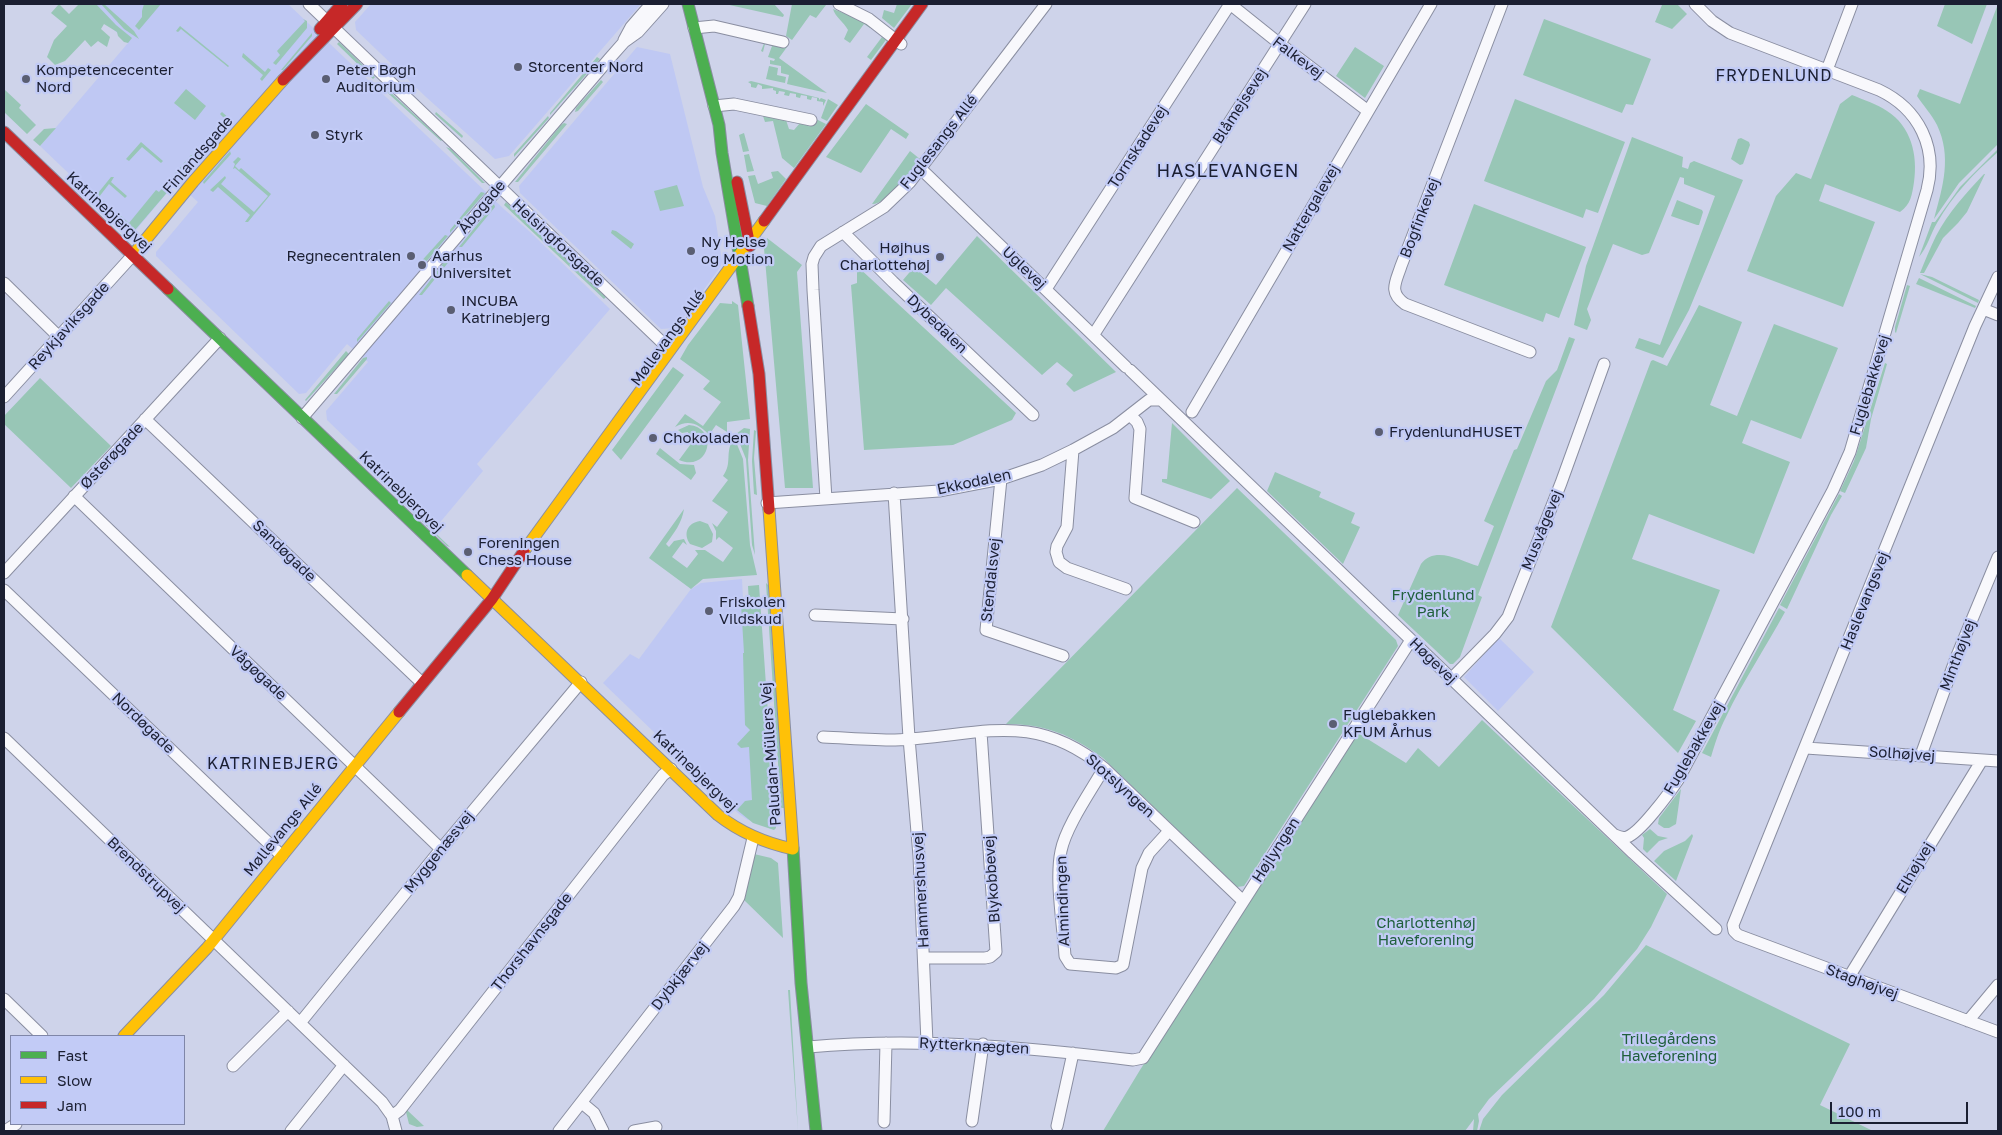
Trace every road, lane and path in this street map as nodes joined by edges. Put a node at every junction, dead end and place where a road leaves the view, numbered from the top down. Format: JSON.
{"nodes":[{"id":1,"x":309,"y":4,"type":"edge"},
{"id":2,"x":342,"y":4,"type":"edge"},
{"id":3,"x":348,"y":4,"type":"edge"},
{"id":4,"x":357,"y":4,"type":"edge"},
{"id":5,"x":651,"y":4,"type":"edge"},
{"id":6,"x":663,"y":4,"type":"edge"},
{"id":7,"x":688,"y":4,"type":"edge"},
{"id":8,"x":839,"y":4,"type":"edge"},
{"id":9,"x":922,"y":4,"type":"edge"},
{"id":10,"x":929,"y":4,"type":"edge"},
{"id":11,"x":1046,"y":4,"type":"edge"},
{"id":12,"x":1230,"y":4,"type":"edge"},
{"id":13,"x":1305,"y":4,"type":"edge"},
{"id":14,"x":1431,"y":4,"type":"edge"},
{"id":15,"x":1502,"y":4,"type":"edge"},
{"id":16,"x":1695,"y":4,"type":"edge"},
{"id":17,"x":1852,"y":4,"type":"edge"},
{"id":18,"x":331,"y":25,"type":"junction"},
{"id":19,"x":694,"y":28,"type":"junction"},
{"id":20,"x":624,"y":42,"type":"junction"},
{"id":21,"x":783,"y":42,"type":"dead end"},
{"id":22,"x":898,"y":42,"type":"junction"},
{"id":23,"x":1280,"y":44,"type":"junction"},
{"id":24,"x":1827,"y":70,"type":"junction"},
{"id":25,"x":714,"y":106,"type":"junction"},
{"id":26,"x":1368,"y":110,"type":"junction"},
{"id":27,"x":811,"y":120,"type":"dead end"},
{"id":28,"x":4,"y":132,"type":"edge"},
{"id":29,"x":921,"y":168,"type":"junction"},
{"id":30,"x":500,"y":187,"type":"junction"},
{"id":31,"x":843,"y":232,"type":"junction"},
{"id":32,"x":745,"y":252,"type":"junction"},
{"id":33,"x":133,"y":255,"type":"junction"},
{"id":34,"x":1998,"y":277,"type":"edge"},
{"id":35,"x":4,"y":283,"type":"edge"},
{"id":36,"x":1046,"y":290,"type":"junction"},
{"id":37,"x":1982,"y":309,"type":"junction"},
{"id":38,"x":1998,"y":314,"type":"edge"},
{"id":39,"x":1094,"y":334,"type":"junction"},
{"id":40,"x":59,"y":337,"type":"junction"},
{"id":41,"x":220,"y":338,"type":"junction"},
{"id":42,"x":670,"y":349,"type":"junction"},
{"id":43,"x":1530,"y":352,"type":"dead end"},
{"id":44,"x":1604,"y":364,"type":"dead end"},
{"id":45,"x":1128,"y":368,"type":"joint"},
{"id":46,"x":4,"y":397,"type":"edge"},
{"id":47,"x":1160,"y":400,"type":"junction"},
{"id":48,"x":1192,"y":412,"type":"dead end"},
{"id":49,"x":1033,"y":415,"type":"dead end"},
{"id":50,"x":1130,"y":415,"type":"junction"},
{"id":51,"x":302,"y":418,"type":"junction"},
{"id":52,"x":145,"y":419,"type":"junction"},
{"id":53,"x":1073,"y":450,"type":"junction"},
{"id":54,"x":1001,"y":479,"type":"junction"},
{"id":55,"x":894,"y":493,"type":"junction"},
{"id":56,"x":74,"y":496,"type":"junction"},
{"id":57,"x":826,"y":498,"type":"junction"},
{"id":58,"x":768,"y":503,"type":"junction"},
{"id":59,"x":1194,"y":522,"type":"dead end"},
{"id":60,"x":1998,"y":557,"type":"edge"},
{"id":61,"x":4,"y":573,"type":"edge"},
{"id":62,"x":1126,"y":589,"type":"dead end"},
{"id":63,"x":4,"y":590,"type":"edge"},
{"id":64,"x":495,"y":595,"type":"junction"},
{"id":65,"x":815,"y":615,"type":"dead end"},
{"id":66,"x":903,"y":619,"type":"junction"},
{"id":67,"x":1410,"y":640,"type":"junction"},
{"id":68,"x":1063,"y":656,"type":"dead end"},
{"id":69,"x":1451,"y":679,"type":"junction"},
{"id":70,"x":422,"y":683,"type":"junction"},
{"id":71,"x":573,"y":690,"type":"junction"},
{"id":72,"x":981,"y":732,"type":"junction"},
{"id":73,"x":823,"y":736,"type":"dead end"},
{"id":74,"x":909,"y":738,"type":"junction"},
{"id":75,"x":6,"y":746,"type":"edge"},
{"id":76,"x":1806,"y":748,"type":"junction"},
{"id":77,"x":1921,"y":755,"type":"junction"},
{"id":78,"x":1982,"y":760,"type":"junction"},
{"id":79,"x":1998,"y":761,"type":"edge"},
{"id":80,"x":356,"y":765,"type":"junction"},
{"id":81,"x":671,"y":768,"type":"junction"},
{"id":82,"x":1104,"y":768,"type":"junction"},
{"id":83,"x":1169,"y":831,"type":"junction"},
{"id":84,"x":1615,"y":835,"type":"junction"},
{"id":85,"x":753,"y":838,"type":"junction"},
{"id":86,"x":441,"y":849,"type":"junction"},
{"id":87,"x":793,"y":849,"type":"junction"},
{"id":88,"x":282,"y":856,"type":"junction"},
{"id":89,"x":1243,"y":901,"type":"junction"},
{"id":90,"x":1733,"y":925,"type":"joint"},
{"id":91,"x":1716,"y":929,"type":"dead end"},
{"id":92,"x":213,"y":940,"type":"junction"},
{"id":93,"x":924,"y":958,"type":"junction"},
{"id":94,"x":1849,"y":977,"type":"junction"},
{"id":95,"x":1998,"y":985,"type":"edge"},
{"id":96,"x":4,"y":999,"type":"edge"},
{"id":97,"x":288,"y":1011,"type":"junction"},
{"id":98,"x":1968,"y":1021,"type":"junction"},
{"id":99,"x":300,"y":1023,"type":"junction"},
{"id":100,"x":1998,"y":1032,"type":"edge"},
{"id":101,"x":41,"y":1035,"type":"edge"},
{"id":102,"x":125,"y":1035,"type":"edge"},
{"id":103,"x":886,"y":1043,"type":"junction"},
{"id":104,"x":927,"y":1043,"type":"junction"},
{"id":105,"x":983,"y":1044,"type":"junction"},
{"id":106,"x":808,"y":1047,"type":"junction"},
{"id":107,"x":1073,"y":1053,"type":"junction"},
{"id":108,"x":1140,"y":1060,"type":"joint"},
{"id":109,"x":344,"y":1065,"type":"junction"},
{"id":110,"x":233,"y":1066,"type":"dead end"},
{"id":111,"x":582,"y":1102,"type":"junction"},
{"id":112,"x":392,"y":1116,"type":"junction"},
{"id":113,"x":972,"y":1121,"type":"dead end"},
{"id":114,"x":884,"y":1122,"type":"dead end"},
{"id":115,"x":1057,"y":1126,"type":"dead end"},
{"id":116,"x":656,"y":1127,"type":"dead end"},
{"id":117,"x":291,"y":1131,"type":"edge"},
{"id":118,"x":397,"y":1131,"type":"edge"},
{"id":119,"x":406,"y":1131,"type":"edge"},
{"id":120,"x":559,"y":1131,"type":"edge"},
{"id":121,"x":603,"y":1131,"type":"edge"},
{"id":122,"x":634,"y":1131,"type":"edge"},
{"id":123,"x":816,"y":1131,"type":"edge"}],
"edges":[{"from":1,"to":18,"type":"street","name":"Helsingforsgade"},
{"from":2,"to":18,"type":"street","name":"Finlandsgade"},
{"from":3,"to":18,"type":"street","name":"Finlandsgade"},
{"from":4,"to":18,"type":"street","name":"Finlandsgade"},
{"from":5,"to":20,"type":"street","name":"Åbogade"},
{"from":6,"to":20,"type":"street","name":"Åbogade"},
{"from":7,"to":19,"type":"street","name":"Paludan-Müllers Vej"},
{"from":8,"to":22,"type":"street"},
{"from":9,"to":22,"type":"street","name":"Møllevangs Allé"},
{"from":10,"to":22,"type":"street","name":"Møllevangs Allé"},
{"from":11,"to":29,"type":"street","name":"Fuglesangs Allé"},
{"from":12,"to":23,"type":"street","name":"Falkevej"},
{"from":12,"to":36,"type":"street","name":"Tornskadevej"},
{"from":13,"to":23,"type":"street","name":"Blåmejsevej"},
{"from":14,"to":26,"type":"street","name":"Nattergalevej"},
{"from":15,"to":43,"type":"street","name":"Bogfinkevej"},
{"from":16,"to":24,"type":"street","name":"Fuglebakkevej"},
{"from":17,"to":24,"type":"street"},
{"from":18,"to":30,"type":"street","name":"Helsingforsgade"},
{"from":18,"to":33,"type":"street","name":"Finlandsgade"},
{"from":19,"to":21,"type":"street"},
{"from":19,"to":25,"type":"street","name":"Paludan-Müllers Vej"},
{"from":20,"to":30,"type":"street","name":"Åbogade"},
{"from":22,"to":32,"type":"street","name":"Møllevangs Allé"},
{"from":23,"to":26,"type":"street","name":"Falkevej"},
{"from":23,"to":39,"type":"street","name":"Blåmejsevej"},
{"from":24,"to":84,"type":"street","name":"Fuglebakkevej"},
{"from":25,"to":27,"type":"street"},
{"from":25,"to":32,"type":"street","name":"Paludan-Müllers Vej"},
{"from":26,"to":48,"type":"street","name":"Nattergalevej"},
{"from":28,"to":33,"type":"street","name":"Katrinebjergvej"},
{"from":29,"to":31,"type":"street","name":"Fuglesangs Allé"},
{"from":29,"to":36,"type":"street","name":"Uglevej"},
{"from":30,"to":42,"type":"street","name":"Helsingforsgade"},
{"from":30,"to":51,"type":"street","name":"Åbogade"},
{"from":31,"to":49,"type":"street","name":"Dybedalen"},
{"from":31,"to":57,"type":"street","name":"Fuglesangs Allé"},
{"from":32,"to":42,"type":"street","name":"Møllevangs Allé"},
{"from":32,"to":58,"type":"street","name":"Paludan-Müllers Vej"},
{"from":32,"to":64,"type":"street","name":"Møllevangs Allé"},
{"from":33,"to":40,"type":"street","name":"Reykjaviksgade"},
{"from":33,"to":41,"type":"street","name":"Katrinebjergvej"},
{"from":34,"to":37,"type":"street","name":"Haslevangsvej"},
{"from":35,"to":40,"type":"street"},
{"from":36,"to":39,"type":"street","name":"Uglevej"},
{"from":37,"to":38,"type":"street"},
{"from":37,"to":76,"type":"street","name":"Haslevangsvej"},
{"from":39,"to":45,"type":"street","name":"Uglevej"},
{"from":40,"to":46,"type":"street","name":"Reykjaviksgade"},
{"from":41,"to":51,"type":"street","name":"Katrinebjergvej"},
{"from":41,"to":52,"type":"street","name":"Østerøgade"},
{"from":42,"to":64,"type":"street","name":"Møllevangs Allé"},
{"from":44,"to":69,"type":"street","name":"Musvågevej"},
{"from":45,"to":47,"type":"street","name":"Høgevej"},
{"from":47,"to":50,"type":"street","name":"Ekkodalen"},
{"from":47,"to":67,"type":"street","name":"Høgevej"},
{"from":50,"to":53,"type":"street","name":"Ekkodalen"},
{"from":50,"to":59,"type":"street"},
{"from":51,"to":64,"type":"street","name":"Katrinebjergvej"},
{"from":52,"to":56,"type":"street","name":"Østerøgade"},
{"from":52,"to":70,"type":"street","name":"Sandøgade"},
{"from":53,"to":54,"type":"street","name":"Ekkodalen"},
{"from":53,"to":62,"type":"street"},
{"from":54,"to":55,"type":"street","name":"Ekkodalen"},
{"from":54,"to":68,"type":"street","name":"Stendalsvej"},
{"from":55,"to":57,"type":"street","name":"Ekkodalen"},
{"from":55,"to":66,"type":"street","name":"Hammershusvej"},
{"from":56,"to":61,"type":"street","name":"Østerøgade"},
{"from":56,"to":80,"type":"street","name":"Vågøgade"},
{"from":57,"to":58,"type":"street","name":"Ekkodalen"},
{"from":58,"to":87,"type":"street","name":"Paludan-Müllers Vej"},
{"from":60,"to":77,"type":"street","name":"Minthøjvej"},
{"from":63,"to":88,"type":"street","name":"Nordøgade"},
{"from":64,"to":70,"type":"street","name":"Møllevangs Allé"},
{"from":64,"to":71,"type":"street","name":"Katrinebjergvej"},
{"from":65,"to":66,"type":"street"},
{"from":66,"to":74,"type":"street","name":"Hammershusvej"},
{"from":67,"to":69,"type":"street","name":"Høgevej"},
{"from":67,"to":89,"type":"street","name":"Højlyngen"},
{"from":69,"to":84,"type":"street","name":"Høgevej"},
{"from":70,"to":80,"type":"street","name":"Møllevangs Allé"},
{"from":71,"to":81,"type":"street","name":"Katrinebjergvej"},
{"from":71,"to":86,"type":"street","name":"Myggenæsvej"},
{"from":72,"to":74,"type":"street","name":"Slotslyngen"},
{"from":72,"to":82,"type":"street","name":"Slotslyngen"},
{"from":72,"to":93,"type":"street","name":"Blykobbevej"},
{"from":73,"to":74,"type":"street"},
{"from":74,"to":93,"type":"street","name":"Hammershusvej"},
{"from":75,"to":92,"type":"street","name":"Brendstrupvej"},
{"from":76,"to":77,"type":"street","name":"Solhøjvej"},
{"from":76,"to":90,"type":"street","name":"Haslevangsvej"},
{"from":77,"to":78,"type":"street","name":"Solhøjvej"},
{"from":78,"to":79,"type":"street","name":"Solhøjvej"},
{"from":78,"to":94,"type":"street","name":"Elhøjvej"},
{"from":80,"to":86,"type":"street","name":"Vågøgade"},
{"from":80,"to":88,"type":"street","name":"Møllevangs Allé"},
{"from":81,"to":85,"type":"street","name":"Katrinebjergvej"},
{"from":81,"to":112,"type":"street","name":"Thorshavnsgade"},
{"from":82,"to":83,"type":"street","name":"Slotslyngen"},
{"from":82,"to":83,"type":"street","name":"Almindingen"},
{"from":83,"to":89,"type":"street","name":"Slotslyngen"},
{"from":84,"to":91,"type":"street","name":"Høgevej"},
{"from":85,"to":87,"type":"street","name":"Katrinebjergvej"},
{"from":85,"to":111,"type":"street","name":"Dybkjærvej"},
{"from":86,"to":99,"type":"street","name":"Myggenæsvej"},
{"from":87,"to":106,"type":"street","name":"Paludan-Müllers Vej"},
{"from":88,"to":92,"type":"street","name":"Møllevangs Allé"},
{"from":89,"to":108,"type":"street","name":"Højlyngen"},
{"from":90,"to":94,"type":"street","name":"Staghøjvej"},
{"from":92,"to":97,"type":"street","name":"Brendstrupvej"},
{"from":92,"to":102,"type":"street","name":"Møllevangs Allé"},
{"from":93,"to":104,"type":"street","name":"Hammershusvej"},
{"from":94,"to":98,"type":"street","name":"Staghøjvej"},
{"from":95,"to":98,"type":"street"},
{"from":96,"to":101,"type":"street"},
{"from":97,"to":99,"type":"street","name":"Brendstrupvej"},
{"from":97,"to":110,"type":"street"},
{"from":98,"to":100,"type":"street","name":"Staghøjvej"},
{"from":99,"to":109,"type":"street","name":"Brendstrupvej"},
{"from":103,"to":104,"type":"street","name":"Rytterknægten"},
{"from":103,"to":106,"type":"street","name":"Rytterknægten"},
{"from":103,"to":114,"type":"street"},
{"from":104,"to":105,"type":"street","name":"Rytterknægten"},
{"from":105,"to":107,"type":"street","name":"Rytterknægten"},
{"from":105,"to":113,"type":"street"},
{"from":106,"to":123,"type":"street","name":"Paludan-Müllers Vej"},
{"from":107,"to":108,"type":"street","name":"Rytterknægten"},
{"from":107,"to":115,"type":"street"},
{"from":109,"to":112,"type":"street","name":"Brendstrupvej"},
{"from":109,"to":117,"type":"street"},
{"from":111,"to":120,"type":"street","name":"Dybkjærvej"},
{"from":111,"to":121,"type":"street"},
{"from":112,"to":118,"type":"street","name":"Brendstrupvej"},
{"from":116,"to":122,"type":"street"},
{"from":118,"to":119,"type":"street","name":"Brendstrupvej"}]}
